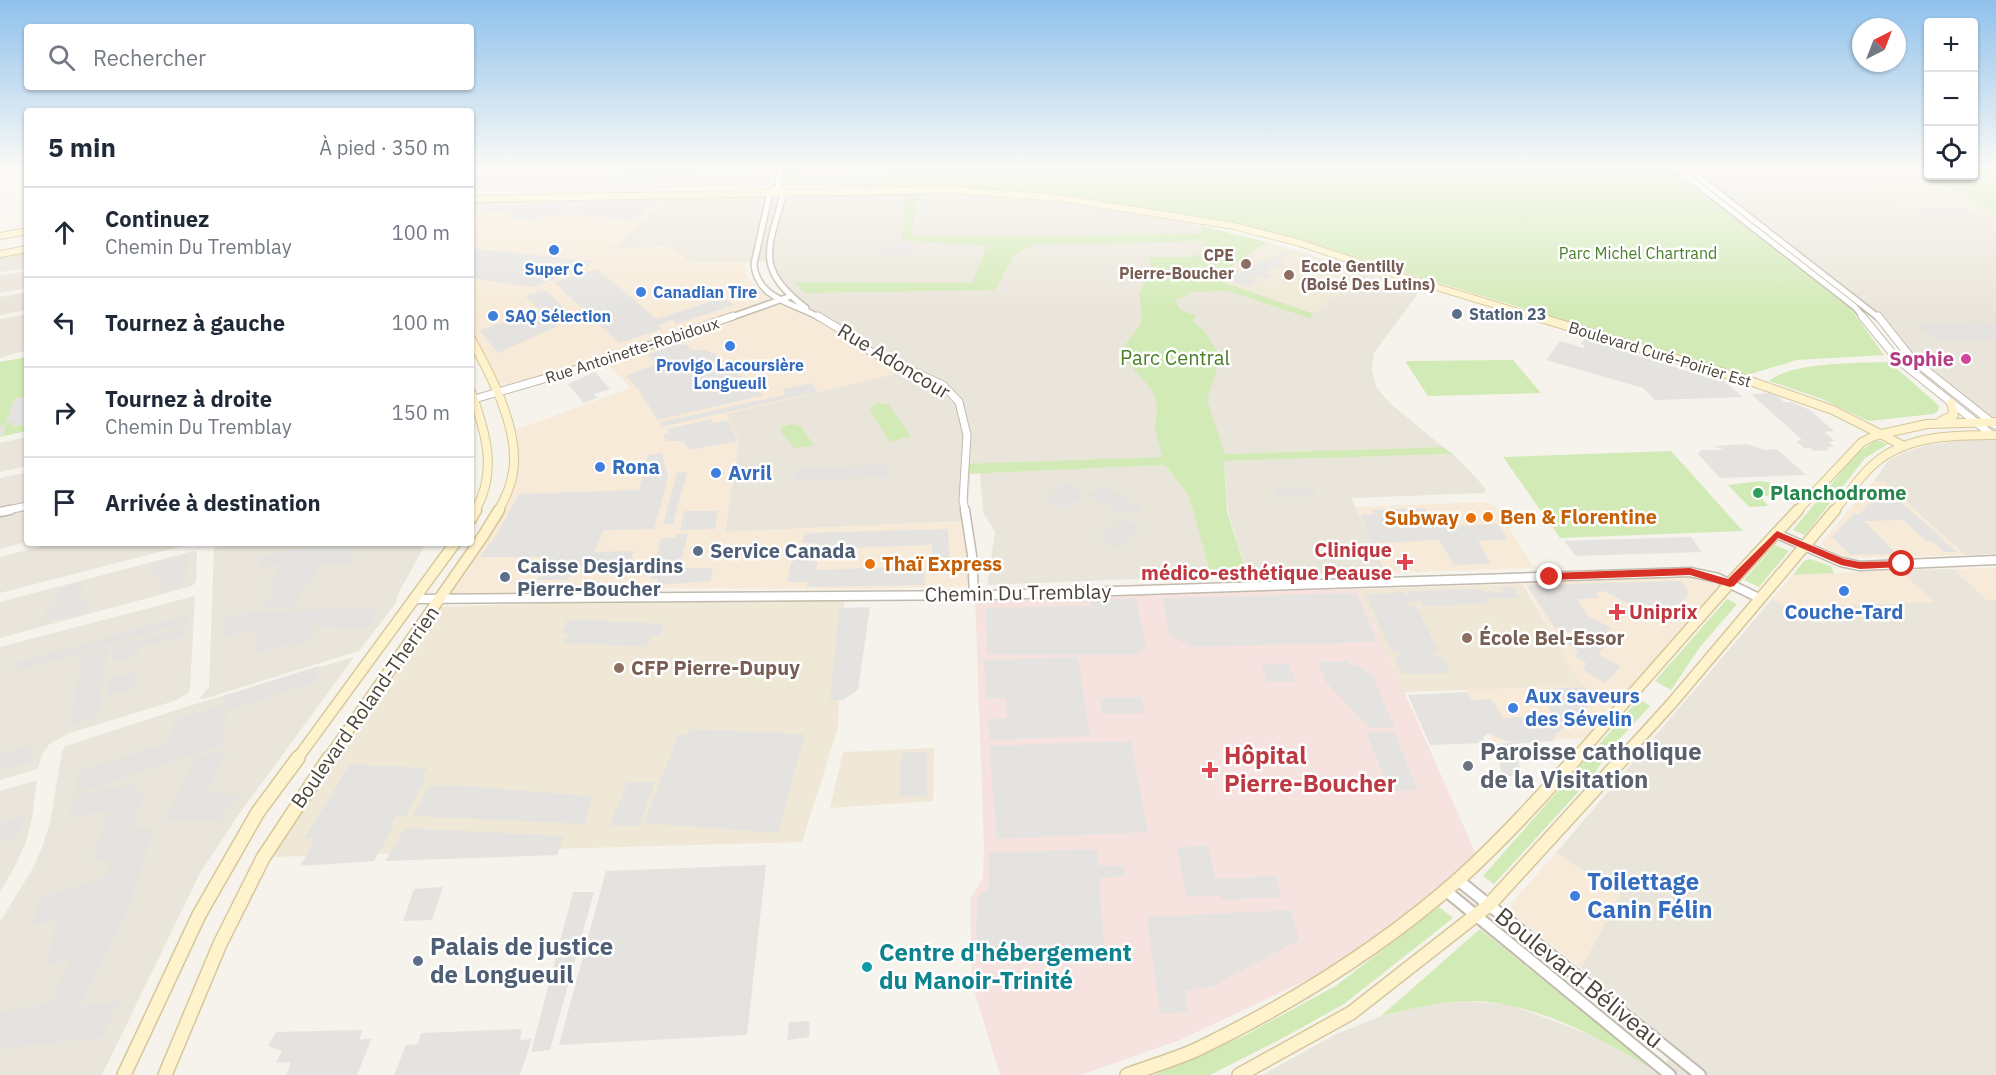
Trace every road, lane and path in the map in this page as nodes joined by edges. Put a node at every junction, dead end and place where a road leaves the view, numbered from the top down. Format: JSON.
{"nodes":[{"id":1,"x":765,"y":216,"type":"edge"},
{"id":2,"x":779,"y":216,"type":"edge"},
{"id":3,"x":1173,"y":216,"type":"edge"},
{"id":4,"x":1738,"y":216,"type":"edge"},
{"id":5,"x":1749,"y":216,"type":"edge"},
{"id":6,"x":24,"y":232,"type":"edge"},
{"id":7,"x":0,"y":236,"type":"edge"},
{"id":8,"x":24,"y":250,"type":"edge"},
{"id":9,"x":0,"y":254,"type":"edge"},
{"id":10,"x":791,"y":296,"type":"junction"},
{"id":11,"x":779,"y":300,"type":"junction"},
{"id":12,"x":814,"y":314,"type":"junction"},
{"id":13,"x":474,"y":345,"type":"edge"},
{"id":14,"x":496,"y":393,"type":"junction"},
{"id":15,"x":474,"y":397,"type":"edge"},
{"id":16,"x":474,"y":402,"type":"edge"},
{"id":17,"x":1951,"y":403,"type":"junction"},
{"id":18,"x":1977,"y":423,"type":"junction"},
{"id":19,"x":1995,"y":423,"type":"edge"},
{"id":20,"x":1930,"y":424,"type":"junction"},
{"id":21,"x":1878,"y":433,"type":"junction"},
{"id":22,"x":1994,"y":435,"type":"edge"},
{"id":23,"x":1904,"y":446,"type":"junction"},
{"id":24,"x":24,"y":507,"type":"edge"},
{"id":25,"x":0,"y":512,"type":"edge"},
{"id":26,"x":474,"y":513,"type":"edge"},
{"id":27,"x":1777,"y":534,"type":"junction"},
{"id":28,"x":453,"y":546,"type":"edge"},
{"id":29,"x":1804,"y":546,"type":"junction"},
{"id":30,"x":1996,"y":560,"type":"edge"},
{"id":31,"x":1730,"y":584,"type":"junction"},
{"id":32,"x":974,"y":594,"type":"junction"},
{"id":33,"x":1759,"y":598,"type":"junction"},
{"id":34,"x":416,"y":599,"type":"junction"},
{"id":35,"x":440,"y":599,"type":"junction"},
{"id":36,"x":1458,"y":880,"type":"junction"},
{"id":37,"x":1446,"y":890,"type":"junction"},
{"id":38,"x":1489,"y":905,"type":"junction"},
{"id":39,"x":1477,"y":916,"type":"junction"},
{"id":40,"x":124,"y":1075,"type":"edge"},
{"id":41,"x":165,"y":1075,"type":"edge"},
{"id":42,"x":1127,"y":1075,"type":"edge"},
{"id":43,"x":1239,"y":1075,"type":"edge"},
{"id":44,"x":1670,"y":1075,"type":"edge"},
{"id":45,"x":1700,"y":1075,"type":"edge"}],
"edges":[{"from":1,"to":11,"type":"street","name":"Rue Adoncour"},
{"from":2,"to":10,"type":"street","name":"Rue Adoncour"},
{"from":3,"to":21,"type":"main road","name":"Boulevard Curé-Poirier Est"},
{"from":4,"to":17,"type":"street"},
{"from":5,"to":19,"type":"street"},
{"from":6,"to":7,"type":"main road"},
{"from":8,"to":9,"type":"main road"},
{"from":10,"to":11,"type":"street","name":"Rue Antoinette-Robidoux"},
{"from":10,"to":12,"type":"street","name":"Rue Adoncour"},
{"from":11,"to":12,"type":"street","name":"Rue Adoncour"},
{"from":11,"to":14,"type":"street","name":"Rue Antoinette-Robidoux"},
{"from":12,"to":32,"type":"street","name":"Rue Adoncour"},
{"from":13,"to":14,"type":"main road","name":"Boulevard Roland-Therrien"},
{"from":14,"to":15,"type":"street","name":"Rue Antoinette-Robidoux"},
{"from":14,"to":35,"type":"main road","name":"Boulevard Roland-Therrien"},
{"from":16,"to":26,"type":"main road"},
{"from":17,"to":18,"type":"street"},
{"from":17,"to":20,"type":"main road"},
{"from":18,"to":19,"type":"main road"},
{"from":18,"to":20,"type":"main road"},
{"from":18,"to":22,"type":"street"},
{"from":20,"to":21,"type":"main road"},
{"from":21,"to":23,"type":"main road","name":"Boulevard Curé-Poirier Est"},
{"from":21,"to":27,"type":"main road"},
{"from":22,"to":23,"type":"main road"},
{"from":23,"to":29,"type":"main road"},
{"from":24,"to":25,"type":"street"},
{"from":27,"to":29,"type":"street"},
{"from":27,"to":31,"type":"main road"},
{"from":28,"to":34,"type":"main road","name":"Boulevard Roland-Therrien"},
{"from":29,"to":30,"type":"street"},
{"from":29,"to":33,"type":"main road"},
{"from":31,"to":32,"type":"street","name":"Chemin Du Tremblay"},
{"from":31,"to":33,"type":"street","name":"Chemin Du Tremblay"},
{"from":31,"to":36,"type":"main road"},
{"from":32,"to":35,"type":"street","name":"Chemin Du Tremblay"},
{"from":33,"to":38,"type":"main road"},
{"from":34,"to":35,"type":"street","name":"Chemin Du Tremblay"},
{"from":34,"to":40,"type":"main road","name":"Boulevard Roland-Therrien"},
{"from":35,"to":41,"type":"main road","name":"Boulevard Roland-Therrien"},
{"from":36,"to":37,"type":"main road"},
{"from":36,"to":38,"type":"street","name":"Boulevard Béliveau"},
{"from":37,"to":39,"type":"street","name":"Boulevard Béliveau"},
{"from":37,"to":42,"type":"main road"},
{"from":38,"to":39,"type":"main road"},
{"from":38,"to":45,"type":"street","name":"Boulevard Béliveau"},
{"from":39,"to":43,"type":"main road"},
{"from":39,"to":44,"type":"street","name":"Boulevard Béliveau"}]}
